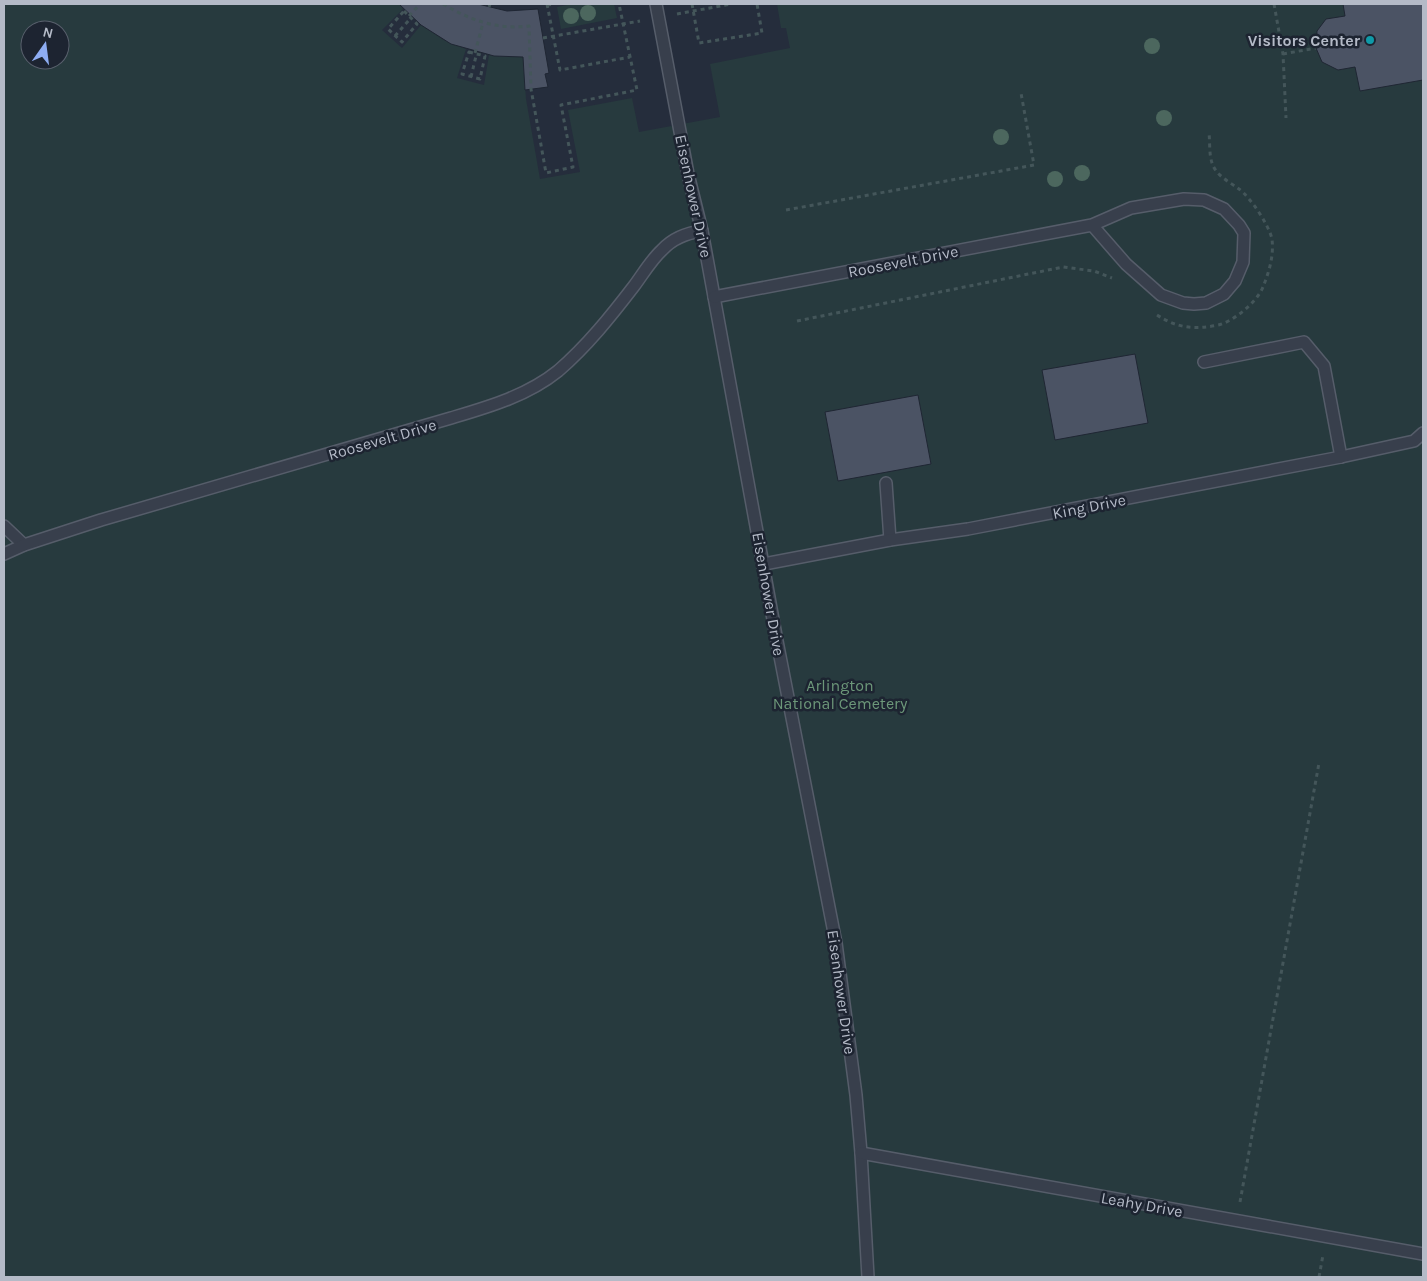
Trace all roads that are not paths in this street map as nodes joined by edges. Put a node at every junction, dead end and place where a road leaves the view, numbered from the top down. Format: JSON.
{"nodes":[{"id":1,"x":656,"y":4,"type":"edge"},
{"id":2,"x":1092,"y":225,"type":"junction"},
{"id":3,"x":702,"y":231,"type":"junction"},
{"id":4,"x":714,"y":297,"type":"junction"},
{"id":5,"x":1204,"y":362,"type":"dead end"},
{"id":6,"x":1423,"y":433,"type":"edge"},
{"id":7,"x":1419,"y":444,"type":"edge"},
{"id":8,"x":1341,"y":457,"type":"junction"},
{"id":9,"x":886,"y":483,"type":"dead end"},
{"id":10,"x":4,"y":526,"type":"edge"},
{"id":11,"x":890,"y":540,"type":"junction"},
{"id":12,"x":24,"y":545,"type":"junction"},
{"id":13,"x":4,"y":554,"type":"edge"},
{"id":14,"x":764,"y":564,"type":"junction"},
{"id":15,"x":862,"y":1153,"type":"junction"},
{"id":16,"x":1423,"y":1254,"type":"edge"},
{"id":17,"x":868,"y":1277,"type":"edge"}],
"edges":[{"from":1,"to":3,"type":"lane","name":"Eisenhower Drive"},
{"from":2,"to":2,"type":"lane","name":"Roosevelt Drive"},
{"from":2,"to":4,"type":"lane","name":"Roosevelt Drive"},
{"from":3,"to":4,"type":"lane","name":"Eisenhower Drive"},
{"from":3,"to":12,"type":"lane","name":"Roosevelt Drive"},
{"from":4,"to":14,"type":"lane","name":"Eisenhower Drive"},
{"from":5,"to":8,"type":"lane"},
{"from":6,"to":7,"type":"lane","name":"King Drive"},
{"from":7,"to":8,"type":"lane","name":"King Drive"},
{"from":8,"to":11,"type":"lane","name":"King Drive"},
{"from":9,"to":11,"type":"lane"},
{"from":10,"to":12,"type":"lane"},
{"from":11,"to":14,"type":"lane","name":"King Drive"},
{"from":12,"to":13,"type":"lane","name":"Roosevelt Drive"},
{"from":14,"to":15,"type":"lane","name":"Eisenhower Drive"},
{"from":15,"to":16,"type":"lane","name":"Leahy Drive"},
{"from":15,"to":17,"type":"lane","name":"Eisenhower Drive"}]}
